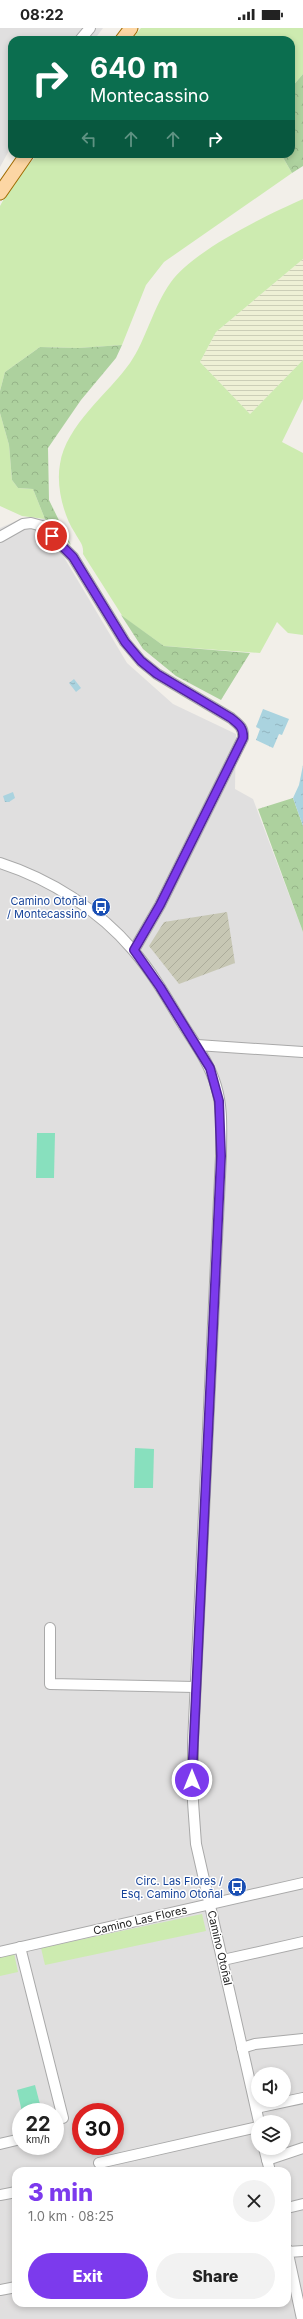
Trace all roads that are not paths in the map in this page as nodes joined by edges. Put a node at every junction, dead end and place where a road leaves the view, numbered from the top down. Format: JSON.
{"nodes":[{"id":1,"x":90,"y":28,"type":"edge"},
{"id":2,"x":132,"y":28,"type":"edge"},
{"id":3,"x":83,"y":36,"type":"edge"},
{"id":4,"x":125,"y":36,"type":"edge"},
{"id":5,"x":24,"y":158,"type":"edge"},
{"id":6,"x":0,"y":193,"type":"edge"},
{"id":7,"x":0,"y":537,"type":"edge"},
{"id":8,"x":0,"y":863,"type":"edge"},
{"id":9,"x":134,"y":950,"type":"junction"},
{"id":10,"x":197,"y":1045,"type":"junction"},
{"id":11,"x":303,"y":1052,"type":"edge"},
{"id":12,"x":50,"y":1628,"type":"dead end"},
{"id":13,"x":195,"y":1687,"type":"junction"},
{"id":14,"x":303,"y":1883,"type":"edge"},
{"id":15,"x":210,"y":1904,"type":"junction"},
{"id":16,"x":303,"y":1942,"type":"edge"},
{"id":17,"x":20,"y":1947,"type":"junction"},
{"id":18,"x":0,"y":1952,"type":"edge"},
{"id":19,"x":223,"y":1960,"type":"junction"},
{"id":20,"x":303,"y":2039,"type":"edge"},
{"id":21,"x":242,"y":2048,"type":"junction"},
{"id":22,"x":303,"y":2098,"type":"edge"},
{"id":23,"x":59,"y":2103,"type":"edge"},
{"id":24,"x":256,"y":2108,"type":"junction"},
{"id":25,"x":258,"y":2115,"type":"edge"},
{"id":26,"x":251,"y":2129,"type":"edge"},
{"id":27,"x":12,"y":2141,"type":"edge"},
{"id":28,"x":0,"y":2144,"type":"edge"},
{"id":29,"x":303,"y":2148,"type":"edge"},
{"id":30,"x":266,"y":2155,"type":"edge"},
{"id":31,"x":267,"y":2160,"type":"junction"},
{"id":32,"x":99,"y":2163,"type":"dead end"},
{"id":33,"x":269,"y":2167,"type":"edge"},
{"id":34,"x":12,"y":2193,"type":"edge"},
{"id":35,"x":0,"y":2195,"type":"edge"},
{"id":36,"x":303,"y":2204,"type":"edge"},
{"id":37,"x":291,"y":2207,"type":"edge"},
{"id":38,"x":291,"y":2250,"type":"edge"},
{"id":39,"x":303,"y":2251,"type":"edge"},
{"id":40,"x":291,"y":2265,"type":"edge"},
{"id":41,"x":12,"y":2288,"type":"edge"},
{"id":42,"x":0,"y":2290,"type":"edge"},
{"id":43,"x":302,"y":2308,"type":"edge"},
{"id":44,"x":302,"y":2319,"type":"edge"}],
"edges":[{"from":1,"to":3,"type":"street"},
{"from":2,"to":4,"type":"main road"},
{"from":5,"to":6,"type":"main road"},
{"from":7,"to":9,"type":"street"},
{"from":8,"to":9,"type":"street","name":"Camino Otoñal"},
{"from":9,"to":10,"type":"street","name":"Camino Otoñal"},
{"from":10,"to":11,"type":"street"},
{"from":10,"to":13,"type":"street","name":"Camino Otoñal"},
{"from":12,"to":13,"type":"street"},
{"from":13,"to":15,"type":"street","name":"Camino Otoñal"},
{"from":14,"to":15,"type":"street","name":"Camino Las Flores"},
{"from":15,"to":17,"type":"street","name":"Camino Las Flores"},
{"from":15,"to":19,"type":"street","name":"Camino Otoñal"},
{"from":16,"to":19,"type":"street"},
{"from":17,"to":18,"type":"street","name":"Camino Las Flores"},
{"from":17,"to":23,"type":"street"},
{"from":19,"to":21,"type":"street","name":"Camino Otoñal"},
{"from":20,"to":21,"type":"street"},
{"from":21,"to":24,"type":"street","name":"Camino Otoñal"},
{"from":22,"to":24,"type":"street"},
{"from":24,"to":25,"type":"street","name":"Camino Otoñal"},
{"from":26,"to":32,"type":"street"},
{"from":27,"to":28,"type":"street"},
{"from":29,"to":31,"type":"street"},
{"from":30,"to":31,"type":"street"},
{"from":31,"to":33,"type":"street"},
{"from":34,"to":35,"type":"street"},
{"from":36,"to":37,"type":"street"},
{"from":38,"to":39,"type":"street"},
{"from":40,"to":43,"type":"street"},
{"from":41,"to":42,"type":"street"},
{"from":43,"to":44,"type":"street"}]}
